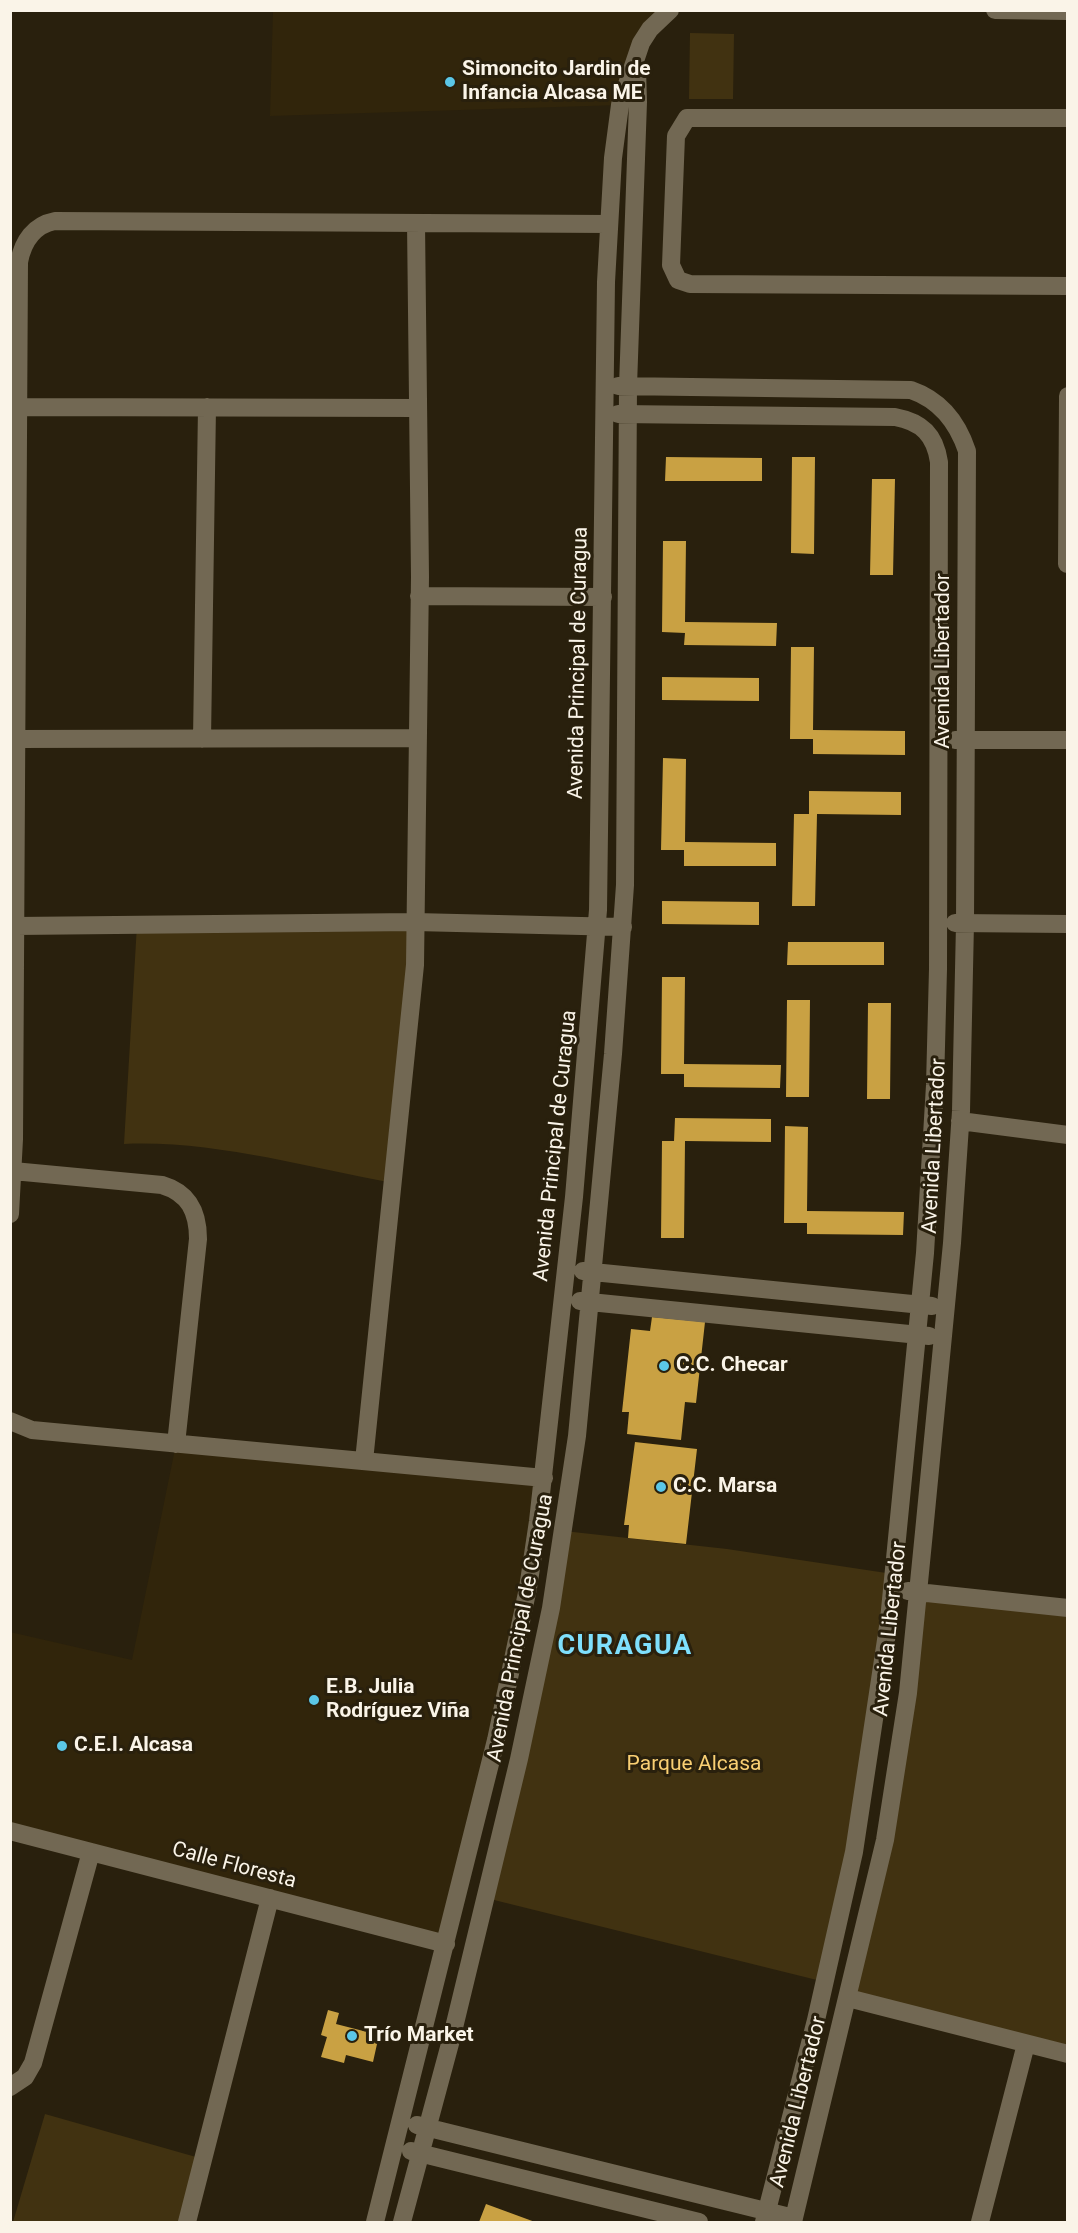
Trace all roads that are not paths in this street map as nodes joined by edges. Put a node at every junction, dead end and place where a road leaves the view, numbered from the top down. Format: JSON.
{"nodes":[{"id":1,"x":670,"y":10,"type":"edge"},
{"id":2,"x":995,"y":10,"type":"edge"},
{"id":3,"x":1068,"y":11,"type":"edge"},
{"id":4,"x":636,"y":58,"type":"junction"},
{"id":5,"x":1068,"y":118,"type":"edge"},
{"id":6,"x":416,"y":223,"type":"junction"},
{"id":7,"x":609,"y":224,"type":"junction"},
{"id":8,"x":1068,"y":286,"type":"edge"},
{"id":9,"x":604,"y":386,"type":"junction"},
{"id":10,"x":628,"y":386,"type":"junction"},
{"id":11,"x":1068,"y":396,"type":"edge"},
{"id":12,"x":19,"y":407,"type":"junction"},
{"id":13,"x":207,"y":407,"type":"junction"},
{"id":14,"x":418,"y":408,"type":"junction"},
{"id":15,"x":604,"y":414,"type":"junction"},
{"id":16,"x":628,"y":414,"type":"junction"},
{"id":17,"x":1066,"y":564,"type":"edge"},
{"id":18,"x":420,"y":596,"type":"junction"},
{"id":19,"x":603,"y":597,"type":"junction"},
{"id":20,"x":418,"y":738,"type":"junction"},
{"id":21,"x":16,"y":739,"type":"junction"},
{"id":22,"x":202,"y":739,"type":"junction"},
{"id":23,"x":938,"y":740,"type":"junction"},
{"id":24,"x":966,"y":740,"type":"junction"},
{"id":25,"x":1068,"y":740,"type":"edge"},
{"id":26,"x":415,"y":922,"type":"junction"},
{"id":27,"x":965,"y":923,"type":"junction"},
{"id":28,"x":938,"y":924,"type":"junction"},
{"id":29,"x":1068,"y":924,"type":"edge"},
{"id":30,"x":16,"y":926,"type":"junction"},
{"id":31,"x":597,"y":926,"type":"junction"},
{"id":32,"x":623,"y":927,"type":"junction"},
{"id":33,"x":960,"y":1121,"type":"junction"},
{"id":34,"x":1068,"y":1135,"type":"edge"},
{"id":35,"x":13,"y":1171,"type":"junction"},
{"id":36,"x":10,"y":1214,"type":"edge"},
{"id":37,"x":567,"y":1269,"type":"junction"},
{"id":38,"x":593,"y":1272,"type":"junction"},
{"id":39,"x":563,"y":1300,"type":"junction"},
{"id":40,"x":590,"y":1302,"type":"junction"},
{"id":41,"x":920,"y":1305,"type":"junction"},
{"id":42,"x":945,"y":1307,"type":"junction"},
{"id":43,"x":917,"y":1335,"type":"junction"},
{"id":44,"x":942,"y":1337,"type":"junction"},
{"id":45,"x":10,"y":1421,"type":"edge"},
{"id":46,"x":176,"y":1443,"type":"junction"},
{"id":47,"x":364,"y":1461,"type":"junction"},
{"id":48,"x":544,"y":1478,"type":"junction"},
{"id":49,"x":892,"y":1590,"type":"junction"},
{"id":50,"x":918,"y":1592,"type":"junction"},
{"id":51,"x":1068,"y":1608,"type":"edge"},
{"id":52,"x":10,"y":1831,"type":"edge"},
{"id":53,"x":91,"y":1852,"type":"junction"},
{"id":54,"x":270,"y":1898,"type":"junction"},
{"id":55,"x":446,"y":1944,"type":"junction"},
{"id":56,"x":848,"y":1998,"type":"junction"},
{"id":57,"x":1026,"y":2044,"type":"junction"},
{"id":58,"x":1068,"y":2054,"type":"edge"},
{"id":59,"x":10,"y":2086,"type":"edge"},
{"id":60,"x":401,"y":2121,"type":"junction"},
{"id":61,"x":427,"y":2128,"type":"junction"},
{"id":62,"x":394,"y":2147,"type":"junction"},
{"id":63,"x":420,"y":2153,"type":"junction"},
{"id":64,"x":765,"y":2217,"type":"edge"},
{"id":65,"x":793,"y":2220,"type":"edge"},
{"id":66,"x":188,"y":2223,"type":"edge"},
{"id":67,"x":375,"y":2223,"type":"edge"},
{"id":68,"x":402,"y":2223,"type":"edge"},
{"id":69,"x":699,"y":2223,"type":"edge"},
{"id":70,"x":980,"y":2223,"type":"edge"}],
"edges":[{"from":1,"to":4,"type":"street","name":"Avenida Principal de Curagua"},
{"from":2,"to":3,"type":"street"},
{"from":4,"to":7,"type":"street","name":"Avenida Principal de Curagua"},
{"from":4,"to":10,"type":"street","name":"Avenida Principal de Curagua"},
{"from":5,"to":8,"type":"street"},
{"from":6,"to":7,"type":"street"},
{"from":6,"to":12,"type":"street"},
{"from":6,"to":14,"type":"street"},
{"from":7,"to":9,"type":"street","name":"Avenida Principal de Curagua"},
{"from":9,"to":10,"type":"street","name":"Avenida Libertador"},
{"from":9,"to":15,"type":"street","name":"Avenida Principal de Curagua"},
{"from":10,"to":16,"type":"street","name":"Avenida Principal de Curagua"},
{"from":10,"to":24,"type":"street","name":"Avenida Libertador"},
{"from":11,"to":17,"type":"street"},
{"from":12,"to":13,"type":"street"},
{"from":12,"to":21,"type":"street"},
{"from":13,"to":14,"type":"street"},
{"from":13,"to":22,"type":"street"},
{"from":14,"to":18,"type":"street"},
{"from":15,"to":16,"type":"street","name":"Avenida Libertador"},
{"from":15,"to":19,"type":"street","name":"Avenida Principal de Curagua"},
{"from":16,"to":23,"type":"street","name":"Avenida Libertador"},
{"from":16,"to":32,"type":"street","name":"Avenida Principal de Curagua"},
{"from":18,"to":19,"type":"street"},
{"from":18,"to":20,"type":"street"},
{"from":19,"to":31,"type":"street","name":"Avenida Principal de Curagua"},
{"from":20,"to":22,"type":"street"},
{"from":20,"to":26,"type":"street"},
{"from":21,"to":22,"type":"street"},
{"from":21,"to":30,"type":"street"},
{"from":23,"to":24,"type":"street"},
{"from":23,"to":28,"type":"street","name":"Avenida Libertador"},
{"from":24,"to":25,"type":"street"},
{"from":24,"to":27,"type":"street","name":"Avenida Libertador"},
{"from":26,"to":30,"type":"street"},
{"from":26,"to":31,"type":"street"},
{"from":26,"to":47,"type":"street"},
{"from":27,"to":28,"type":"street"},
{"from":27,"to":29,"type":"street"},
{"from":27,"to":33,"type":"street","name":"Avenida Libertador"},
{"from":28,"to":41,"type":"street","name":"Avenida Libertador"},
{"from":30,"to":35,"type":"street"},
{"from":31,"to":32,"type":"street"},
{"from":31,"to":37,"type":"street","name":"Avenida Principal de Curagua"},
{"from":32,"to":38,"type":"street","name":"Avenida Principal de Curagua"},
{"from":33,"to":34,"type":"street"},
{"from":33,"to":42,"type":"street","name":"Avenida Libertador"},
{"from":35,"to":36,"type":"street"},
{"from":35,"to":46,"type":"street"},
{"from":37,"to":38,"type":"street"},
{"from":37,"to":39,"type":"street","name":"Avenida Principal de Curagua"},
{"from":38,"to":40,"type":"street","name":"Avenida Principal de Curagua"},
{"from":38,"to":41,"type":"street"},
{"from":39,"to":40,"type":"street"},
{"from":39,"to":48,"type":"street","name":"Avenida Principal de Curagua"},
{"from":40,"to":43,"type":"street"},
{"from":40,"to":61,"type":"street","name":"Avenida Principal de Curagua"},
{"from":41,"to":42,"type":"street"},
{"from":41,"to":43,"type":"street","name":"Avenida Libertador"},
{"from":42,"to":44,"type":"street","name":"Avenida Libertador"},
{"from":43,"to":44,"type":"street"},
{"from":43,"to":49,"type":"street","name":"Avenida Libertador"},
{"from":44,"to":50,"type":"street","name":"Avenida Libertador"},
{"from":45,"to":46,"type":"street"},
{"from":46,"to":47,"type":"street"},
{"from":47,"to":48,"type":"street"},
{"from":48,"to":55,"type":"street","name":"Avenida Principal de Curagua"},
{"from":49,"to":50,"type":"street"},
{"from":49,"to":64,"type":"street","name":"Avenida Libertador"},
{"from":50,"to":51,"type":"street"},
{"from":50,"to":56,"type":"street","name":"Avenida Libertador"},
{"from":52,"to":53,"type":"street","name":"Calle Floresta"},
{"from":53,"to":54,"type":"street","name":"Calle Floresta"},
{"from":53,"to":59,"type":"street"},
{"from":54,"to":55,"type":"street","name":"Calle Floresta"},
{"from":54,"to":66,"type":"street"},
{"from":55,"to":60,"type":"street","name":"Avenida Principal de Curagua"},
{"from":56,"to":57,"type":"street"},
{"from":56,"to":65,"type":"street","name":"Avenida Libertador"},
{"from":57,"to":58,"type":"street"},
{"from":57,"to":70,"type":"street"},
{"from":60,"to":61,"type":"street"},
{"from":60,"to":62,"type":"street","name":"Avenida Principal de Curagua"},
{"from":61,"to":63,"type":"street","name":"Avenida Principal de Curagua"},
{"from":61,"to":64,"type":"street"},
{"from":62,"to":63,"type":"street"},
{"from":62,"to":67,"type":"street","name":"Avenida Principal de Curagua"},
{"from":63,"to":68,"type":"street","name":"Avenida Principal de Curagua"},
{"from":63,"to":69,"type":"street"},
{"from":64,"to":65,"type":"street"}]}
